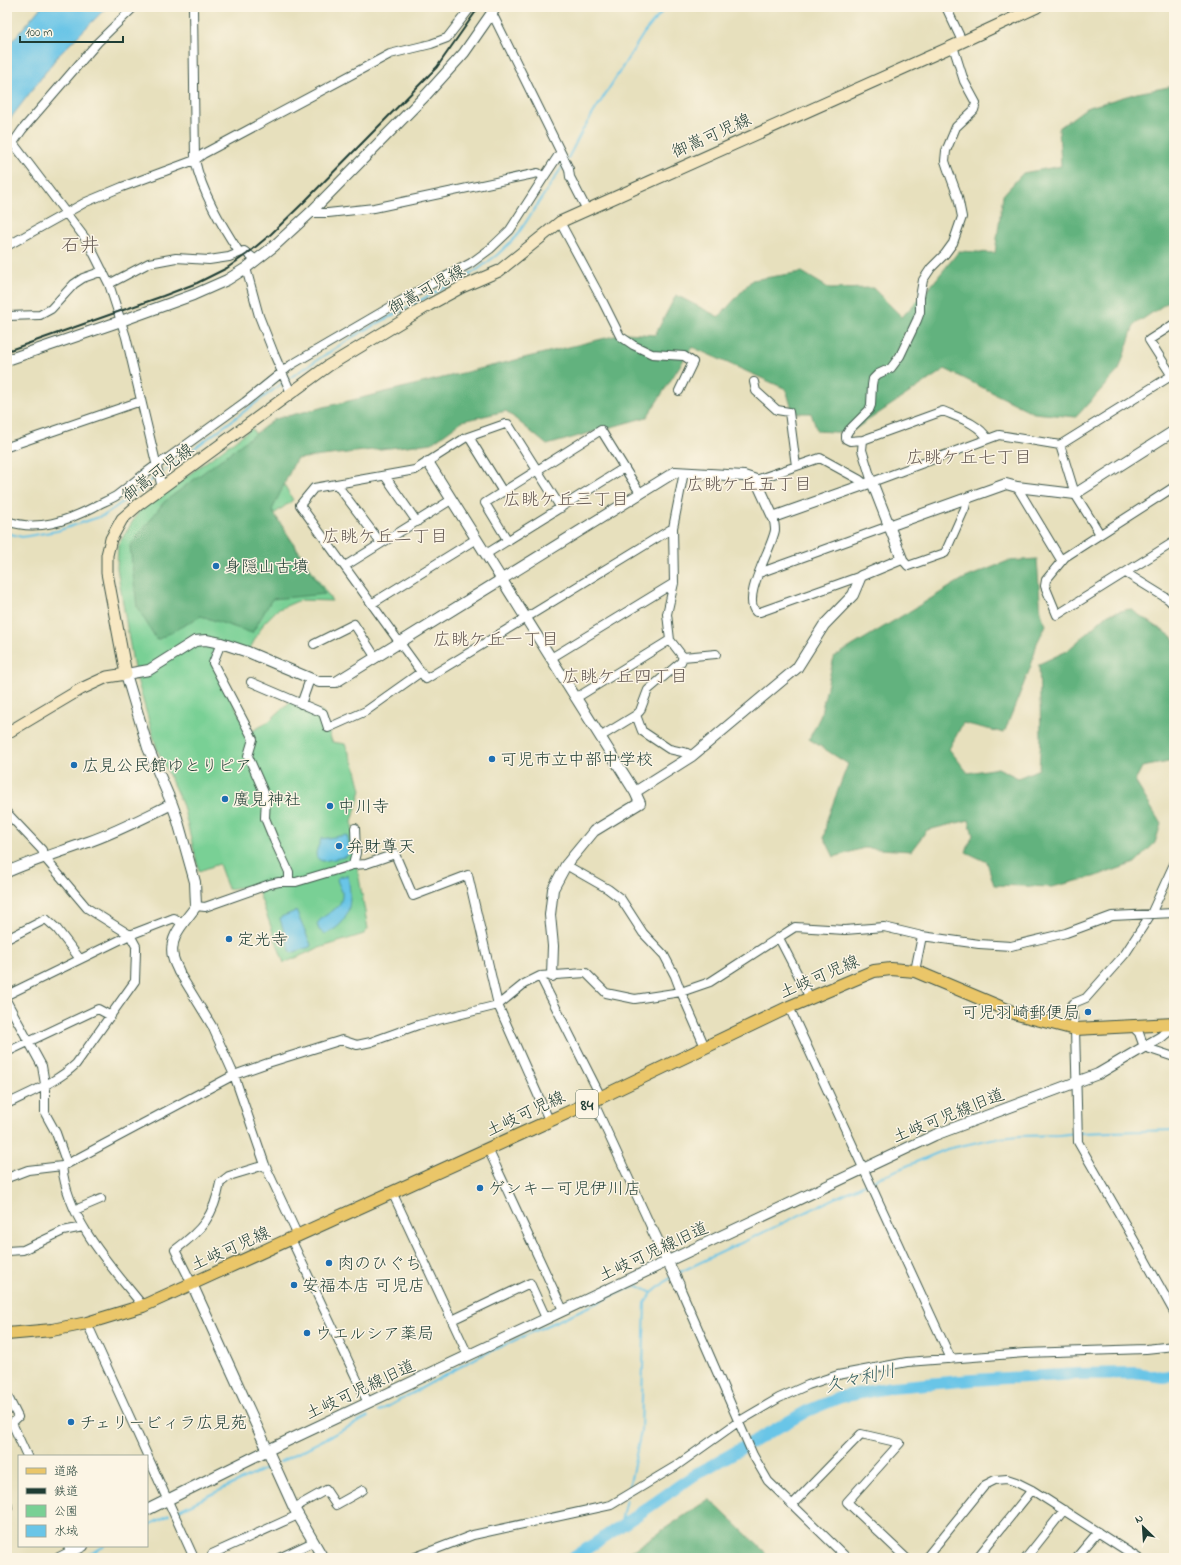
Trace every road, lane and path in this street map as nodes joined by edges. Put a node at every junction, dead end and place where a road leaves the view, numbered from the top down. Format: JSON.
{"nodes":[{"id":1,"x":134,"y":7,"type":"edge"},
{"id":2,"x":193,"y":7,"type":"edge"},
{"id":3,"x":471,"y":7,"type":"edge"},
{"id":4,"x":946,"y":7,"type":"edge"},
{"id":5,"x":1037,"y":7,"type":"edge"},
{"id":6,"x":492,"y":9,"type":"edge"},
{"id":7,"x":958,"y":44,"type":"junction"},
{"id":8,"x":10,"y":145,"type":"edge"},
{"id":9,"x":561,"y":156,"type":"junction"},
{"id":10,"x":196,"y":160,"type":"junction"},
{"id":11,"x":544,"y":177,"type":"junction"},
{"id":12,"x":587,"y":210,"type":"junction"},
{"id":13,"x":67,"y":213,"type":"junction"},
{"id":14,"x":310,"y":213,"type":"junction"},
{"id":15,"x":560,"y":222,"type":"junction"},
{"id":16,"x":7,"y":246,"type":"edge"},
{"id":17,"x":239,"y":252,"type":"junction"},
{"id":18,"x":256,"y":260,"type":"junction"},
{"id":19,"x":246,"y":268,"type":"junction"},
{"id":20,"x":103,"y":271,"type":"junction"},
{"id":21,"x":109,"y":284,"type":"junction"},
{"id":22,"x":7,"y":316,"type":"edge"},
{"id":23,"x":122,"y":321,"type":"junction"},
{"id":24,"x":1174,"y":324,"type":"edge"},
{"id":25,"x":7,"y":360,"type":"edge"},
{"id":26,"x":283,"y":374,"type":"junction"},
{"id":27,"x":1173,"y":376,"type":"edge"},
{"id":28,"x":754,"y":382,"type":"dead end"},
{"id":29,"x":289,"y":389,"type":"junction"},
{"id":30,"x":679,"y":391,"type":"dead end"},
{"id":31,"x":141,"y":401,"type":"junction"},
{"id":32,"x":1174,"y":431,"type":"edge"},
{"id":33,"x":469,"y":437,"type":"junction"},
{"id":34,"x":988,"y":439,"type":"junction"},
{"id":35,"x":863,"y":440,"type":"junction"},
{"id":36,"x":1060,"y":445,"type":"junction"},
{"id":37,"x":7,"y":447,"type":"edge"},
{"id":38,"x":428,"y":462,"type":"junction"},
{"id":39,"x":156,"y":464,"type":"junction"},
{"id":40,"x":796,"y":466,"type":"junction"},
{"id":41,"x":624,"y":468,"type":"junction"},
{"id":42,"x":537,"y":471,"type":"junction"},
{"id":43,"x":684,"y":472,"type":"junction"},
{"id":44,"x":384,"y":476,"type":"junction"},
{"id":45,"x":756,"y":480,"type":"junction"},
{"id":46,"x":869,"y":483,"type":"junction"},
{"id":47,"x":337,"y":485,"type":"junction"},
{"id":48,"x":162,"y":488,"type":"junction"},
{"id":49,"x":1017,"y":488,"type":"junction"},
{"id":50,"x":1174,"y":488,"type":"edge"},
{"id":51,"x":503,"y":492,"type":"junction"},
{"id":52,"x":640,"y":493,"type":"junction"},
{"id":53,"x":1075,"y":494,"type":"junction"},
{"id":54,"x":967,"y":498,"type":"junction"},
{"id":55,"x":451,"y":500,"type":"junction"},
{"id":56,"x":561,"y":508,"type":"junction"},
{"id":57,"x":773,"y":517,"type":"junction"},
{"id":58,"x":7,"y":521,"type":"edge"},
{"id":59,"x":417,"y":522,"type":"junction"},
{"id":60,"x":889,"y":526,"type":"junction"},
{"id":61,"x":673,"y":528,"type":"junction"},
{"id":62,"x":1100,"y":534,"type":"junction"},
{"id":63,"x":476,"y":539,"type":"junction"},
{"id":64,"x":508,"y":541,"type":"junction"},
{"id":65,"x":1174,"y":542,"type":"edge"},
{"id":66,"x":381,"y":543,"type":"junction"},
{"id":67,"x":486,"y":554,"type":"junction"},
{"id":68,"x":902,"y":559,"type":"junction"},
{"id":69,"x":1061,"y":560,"type":"junction"},
{"id":70,"x":345,"y":566,"type":"junction"},
{"id":71,"x":759,"y":573,"type":"junction"},
{"id":72,"x":1126,"y":573,"type":"junction"},
{"id":73,"x":861,"y":576,"type":"junction"},
{"id":74,"x":501,"y":580,"type":"junction"},
{"id":75,"x":674,"y":583,"type":"junction"},
{"id":76,"x":1172,"y":600,"type":"edge"},
{"id":77,"x":373,"y":603,"type":"junction"},
{"id":78,"x":526,"y":618,"type":"junction"},
{"id":79,"x":670,"y":640,"type":"junction"},
{"id":80,"x":401,"y":642,"type":"junction"},
{"id":81,"x":221,"y":643,"type":"junction"},
{"id":82,"x":314,"y":644,"type":"dead end"},
{"id":83,"x":716,"y":654,"type":"dead end"},
{"id":84,"x":683,"y":657,"type":"junction"},
{"id":85,"x":376,"y":658,"type":"junction"},
{"id":86,"x":550,"y":658,"type":"junction"},
{"id":87,"x":421,"y":672,"type":"junction"},
{"id":88,"x":126,"y":674,"type":"junction"},
{"id":89,"x":310,"y":678,"type":"junction"},
{"id":90,"x":251,"y":682,"type":"dead end"},
{"id":91,"x":576,"y":698,"type":"junction"},
{"id":92,"x":301,"y":704,"type":"junction"},
{"id":93,"x":636,"y":715,"type":"junction"},
{"id":94,"x":7,"y":733,"type":"edge"},
{"id":95,"x":600,"y":737,"type":"junction"},
{"id":96,"x":692,"y":756,"type":"junction"},
{"id":97,"x":635,"y":792,"type":"junction"},
{"id":98,"x":172,"y":804,"type":"junction"},
{"id":99,"x":7,"y":813,"type":"edge"},
{"id":100,"x":355,"y":828,"type":"dead end"},
{"id":101,"x":44,"y":857,"type":"junction"},
{"id":102,"x":566,"y":864,"type":"junction"},
{"id":103,"x":1174,"y":864,"type":"edge"},
{"id":104,"x":353,"y":865,"type":"junction"},
{"id":105,"x":7,"y":872,"type":"edge"},
{"id":106,"x":289,"y":882,"type":"junction"},
{"id":107,"x":196,"y":906,"type":"junction"},
{"id":108,"x":1174,"y":913,"type":"edge"},
{"id":109,"x":1152,"y":914,"type":"junction"},
{"id":110,"x":182,"y":923,"type":"junction"},
{"id":111,"x":130,"y":935,"type":"junction"},
{"id":112,"x":922,"y":936,"type":"junction"},
{"id":113,"x":779,"y":938,"type":"junction"},
{"id":114,"x":7,"y":939,"type":"edge"},
{"id":115,"x":80,"y":959,"type":"junction"},
{"id":116,"x":915,"y":971,"type":"junction"},
{"id":117,"x":179,"y":972,"type":"joint"},
{"id":118,"x":540,"y":976,"type":"junction"},
{"id":119,"x":552,"y":976,"type":"junction"},
{"id":120,"x":681,"y":992,"type":"junction"},
{"id":121,"x":7,"y":995,"type":"edge"},
{"id":122,"x":810,"y":998,"type":"junction"},
{"id":123,"x":7,"y":1002,"type":"edge"},
{"id":124,"x":498,"y":1005,"type":"junction"},
{"id":125,"x":789,"y":1007,"type":"junction"},
{"id":126,"x":111,"y":1016,"type":"junction"},
{"id":127,"x":1174,"y":1025,"type":"edge"},
{"id":128,"x":1132,"y":1027,"type":"junction"},
{"id":129,"x":1075,"y":1029,"type":"junction"},
{"id":130,"x":29,"y":1042,"type":"junction"},
{"id":131,"x":706,"y":1047,"type":"junction"},
{"id":132,"x":1144,"y":1047,"type":"junction"},
{"id":133,"x":7,"y":1052,"type":"edge"},
{"id":134,"x":1174,"y":1057,"type":"edge"},
{"id":135,"x":234,"y":1075,"type":"junction"},
{"id":136,"x":1076,"y":1082,"type":"junction"},
{"id":137,"x":46,"y":1084,"type":"junction"},
{"id":138,"x":597,"y":1099,"type":"junction"},
{"id":139,"x":7,"y":1104,"type":"edge"},
{"id":140,"x":549,"y":1120,"type":"junction"},
{"id":141,"x":488,"y":1149,"type":"junction"},
{"id":142,"x":65,"y":1165,"type":"junction"},
{"id":143,"x":265,"y":1165,"type":"junction"},
{"id":144,"x":865,"y":1173,"type":"junction"},
{"id":145,"x":7,"y":1178,"type":"edge"},
{"id":146,"x":392,"y":1192,"type":"junction"},
{"id":147,"x":101,"y":1199,"type":"dead end"},
{"id":148,"x":75,"y":1210,"type":"junction"},
{"id":149,"x":84,"y":1227,"type":"junction"},
{"id":150,"x":652,"y":1229,"type":"joint"},
{"id":151,"x":294,"y":1238,"type":"junction"},
{"id":152,"x":7,"y":1251,"type":"edge"},
{"id":153,"x":669,"y":1265,"type":"junction"},
{"id":154,"x":192,"y":1284,"type":"junction"},
{"id":155,"x":679,"y":1285,"type":"joint"},
{"id":156,"x":142,"y":1306,"type":"junction"},
{"id":157,"x":563,"y":1310,"type":"junction"},
{"id":158,"x":1174,"y":1312,"type":"edge"},
{"id":159,"x":546,"y":1318,"type":"junction"},
{"id":160,"x":452,"y":1320,"type":"junction"},
{"id":161,"x":86,"y":1323,"type":"junction"},
{"id":162,"x":7,"y":1334,"type":"edge"},
{"id":163,"x":1174,"y":1346,"type":"edge"},
{"id":164,"x":468,"y":1355,"type":"junction"},
{"id":165,"x":951,"y":1359,"type":"junction"},
{"id":166,"x":7,"y":1395,"type":"edge"},
{"id":167,"x":368,"y":1403,"type":"junction"},
{"id":168,"x":10,"y":1424,"type":"edge"},
{"id":169,"x":739,"y":1424,"type":"junction"},
{"id":170,"x":268,"y":1450,"type":"junction"},
{"id":171,"x":26,"y":1455,"type":"edge"},
{"id":172,"x":148,"y":1455,"type":"edge"},
{"id":173,"x":148,"y":1456,"type":"edge"},
{"id":174,"x":363,"y":1490,"type":"dead end"},
{"id":175,"x":1032,"y":1490,"type":"junction"},
{"id":176,"x":168,"y":1499,"type":"junction"},
{"id":177,"x":7,"y":1502,"type":"edge"},
{"id":178,"x":792,"y":1505,"type":"junction"},
{"id":179,"x":7,"y":1509,"type":"edge"},
{"id":180,"x":148,"y":1509,"type":"edge"},
{"id":181,"x":1064,"y":1510,"type":"junction"},
{"id":182,"x":296,"y":1511,"type":"junction"},
{"id":183,"x":1098,"y":1532,"type":"junction"},
{"id":184,"x":313,"y":1542,"type":"junction"},
{"id":185,"x":82,"y":1547,"type":"edge"},
{"id":186,"x":71,"y":1554,"type":"edge"},
{"id":187,"x":212,"y":1554,"type":"dead end"},
{"id":188,"x":1129,"y":1555,"type":"edge"},
{"id":189,"x":59,"y":1558,"type":"edge"},
{"id":190,"x":194,"y":1558,"type":"edge"},
{"id":191,"x":279,"y":1558,"type":"edge"},
{"id":192,"x":323,"y":1558,"type":"edge"},
{"id":193,"x":413,"y":1558,"type":"edge"},
{"id":194,"x":847,"y":1558,"type":"edge"},
{"id":195,"x":906,"y":1558,"type":"edge"},
{"id":196,"x":926,"y":1558,"type":"edge"},
{"id":197,"x":977,"y":1558,"type":"edge"},
{"id":198,"x":1026,"y":1558,"type":"edge"},
{"id":199,"x":1076,"y":1558,"type":"edge"},
{"id":200,"x":1138,"y":1558,"type":"edge"}],
"edges":[{"from":1,"to":8,"type":"street"},
{"from":2,"to":10,"type":"street"},
{"from":3,"to":10,"type":"street"},
{"from":4,"to":7,"type":"street"},
{"from":5,"to":7,"type":"main road","name":"御嵩可児線"},
{"from":6,"to":9,"type":"street"},
{"from":6,"to":14,"type":"street"},
{"from":7,"to":12,"type":"main road","name":"御嵩可児線"},
{"from":7,"to":35,"type":"street"},
{"from":8,"to":13,"type":"street"},
{"from":9,"to":11,"type":"street"},
{"from":9,"to":12,"type":"street"},
{"from":10,"to":13,"type":"street"},
{"from":10,"to":17,"type":"street"},
{"from":11,"to":14,"type":"street"},
{"from":11,"to":26,"type":"street"},
{"from":12,"to":15,"type":"main road","name":"御嵩可児線"},
{"from":13,"to":16,"type":"street"},
{"from":13,"to":20,"type":"street"},
{"from":14,"to":18,"type":"street"},
{"from":15,"to":29,"type":"main road","name":"御嵩可児線"},
{"from":15,"to":30,"type":"street"},
{"from":17,"to":18,"type":"street"},
{"from":17,"to":21,"type":"street"},
{"from":18,"to":19,"type":"street"},
{"from":19,"to":23,"type":"street"},
{"from":19,"to":26,"type":"street"},
{"from":20,"to":21,"type":"street"},
{"from":20,"to":22,"type":"street"},
{"from":21,"to":23,"type":"street"},
{"from":23,"to":25,"type":"street"},
{"from":23,"to":31,"type":"street"},
{"from":24,"to":27,"type":"street"},
{"from":26,"to":29,"type":"street"},
{"from":26,"to":39,"type":"street"},
{"from":27,"to":36,"type":"street"},
{"from":28,"to":40,"type":"street"},
{"from":29,"to":48,"type":"main road","name":"御嵩可児線"},
{"from":31,"to":37,"type":"street"},
{"from":31,"to":39,"type":"street"},
{"from":32,"to":53,"type":"street"},
{"from":33,"to":38,"type":"street"},
{"from":33,"to":42,"type":"street"},
{"from":33,"to":51,"type":"street"},
{"from":34,"to":35,"type":"street"},
{"from":34,"to":36,"type":"street"},
{"from":34,"to":46,"type":"street"},
{"from":35,"to":46,"type":"street"},
{"from":36,"to":53,"type":"street"},
{"from":38,"to":44,"type":"street"},
{"from":38,"to":55,"type":"street"},
{"from":39,"to":48,"type":"street"},
{"from":39,"to":58,"type":"street"},
{"from":40,"to":45,"type":"street"},
{"from":40,"to":46,"type":"street"},
{"from":41,"to":42,"type":"street"},
{"from":41,"to":52,"type":"street"},
{"from":41,"to":56,"type":"street"},
{"from":42,"to":51,"type":"street"},
{"from":42,"to":56,"type":"street"},
{"from":43,"to":45,"type":"street"},
{"from":43,"to":52,"type":"street"},
{"from":43,"to":61,"type":"street"},
{"from":44,"to":47,"type":"street"},
{"from":44,"to":59,"type":"street"},
{"from":45,"to":57,"type":"street"},
{"from":46,"to":57,"type":"street"},
{"from":46,"to":60,"type":"street"},
{"from":47,"to":66,"type":"street"},
{"from":47,"to":70,"type":"street"},
{"from":48,"to":88,"type":"main road","name":"御嵩可児線"},
{"from":49,"to":53,"type":"street"},
{"from":49,"to":54,"type":"street"},
{"from":49,"to":69,"type":"street"},
{"from":50,"to":62,"type":"street"},
{"from":51,"to":64,"type":"street"},
{"from":52,"to":74,"type":"street"},
{"from":53,"to":62,"type":"street"},
{"from":54,"to":60,"type":"street"},
{"from":54,"to":68,"type":"street"},
{"from":55,"to":59,"type":"street"},
{"from":55,"to":63,"type":"street"},
{"from":56,"to":64,"type":"street"},
{"from":57,"to":71,"type":"street"},
{"from":59,"to":66,"type":"street"},
{"from":60,"to":68,"type":"street"},
{"from":60,"to":71,"type":"street"},
{"from":61,"to":75,"type":"street"},
{"from":61,"to":78,"type":"street"},
{"from":62,"to":69,"type":"street"},
{"from":63,"to":67,"type":"street"},
{"from":63,"to":77,"type":"street"},
{"from":64,"to":67,"type":"street"},
{"from":65,"to":72,"type":"street"},
{"from":66,"to":70,"type":"street"},
{"from":67,"to":74,"type":"street"},
{"from":68,"to":73,"type":"street"},
{"from":69,"to":72,"type":"street"},
{"from":70,"to":77,"type":"street"},
{"from":71,"to":73,"type":"street"},
{"from":72,"to":76,"type":"street"},
{"from":73,"to":96,"type":"street"},
{"from":74,"to":78,"type":"street"},
{"from":74,"to":80,"type":"street"},
{"from":75,"to":79,"type":"street"},
{"from":75,"to":86,"type":"street"},
{"from":77,"to":80,"type":"street"},
{"from":78,"to":86,"type":"street"},
{"from":78,"to":87,"type":"street"},
{"from":79,"to":84,"type":"street"},
{"from":79,"to":91,"type":"street"},
{"from":80,"to":85,"type":"street"},
{"from":80,"to":87,"type":"street"},
{"from":81,"to":88,"type":"street"},
{"from":81,"to":89,"type":"street"},
{"from":81,"to":106,"type":"street"},
{"from":82,"to":85,"type":"street"},
{"from":83,"to":84,"type":"street"},
{"from":84,"to":93,"type":"street"},
{"from":85,"to":89,"type":"street"},
{"from":86,"to":91,"type":"street"},
{"from":87,"to":92,"type":"street"},
{"from":88,"to":94,"type":"main road"},
{"from":88,"to":98,"type":"street"},
{"from":89,"to":92,"type":"street"},
{"from":90,"to":92,"type":"street"},
{"from":91,"to":95,"type":"street"},
{"from":93,"to":95,"type":"street"},
{"from":93,"to":96,"type":"street"},
{"from":95,"to":97,"type":"street"},
{"from":96,"to":97,"type":"street"},
{"from":97,"to":102,"type":"street"},
{"from":98,"to":101,"type":"street"},
{"from":98,"to":107,"type":"street"},
{"from":99,"to":101,"type":"street"},
{"from":100,"to":104,"type":"street"},
{"from":101,"to":105,"type":"street"},
{"from":101,"to":111,"type":"street"},
{"from":102,"to":119,"type":"street"},
{"from":102,"to":120,"type":"street"},
{"from":103,"to":109,"type":"street"},
{"from":104,"to":106,"type":"street"},
{"from":104,"to":124,"type":"street"},
{"from":106,"to":107,"type":"street"},
{"from":107,"to":110,"type":"street"},
{"from":108,"to":109,"type":"street"},
{"from":109,"to":112,"type":"street"},
{"from":109,"to":129,"type":"street"},
{"from":110,"to":111,"type":"street"},
{"from":110,"to":117,"type":"street"},
{"from":111,"to":115,"type":"street"},
{"from":111,"to":126,"type":"street"},
{"from":112,"to":113,"type":"street"},
{"from":112,"to":116,"type":"street"},
{"from":113,"to":120,"type":"street"},
{"from":113,"to":122,"type":"street"},
{"from":114,"to":115,"type":"street"},
{"from":115,"to":121,"type":"street"},
{"from":116,"to":122,"type":"main road","name":"土岐可児線","number":"84"},
{"from":116,"to":129,"type":"main road","name":"土岐可児線","number":"84"},
{"from":117,"to":135,"type":"street"},
{"from":118,"to":119,"type":"street"},
{"from":118,"to":124,"type":"street"},
{"from":118,"to":138,"type":"street"},
{"from":119,"to":120,"type":"street"},
{"from":120,"to":131,"type":"street"},
{"from":122,"to":125,"type":"main road","name":"土岐可児線","number":"84"},
{"from":123,"to":130,"type":"street"},
{"from":124,"to":135,"type":"street"},
{"from":124,"to":140,"type":"street"},
{"from":125,"to":131,"type":"main road","name":"土岐可児線","number":"84"},
{"from":125,"to":144,"type":"street"},
{"from":126,"to":130,"type":"street"},
{"from":126,"to":137,"type":"street"},
{"from":127,"to":128,"type":"main road","name":"土岐可児線","number":"84"},
{"from":127,"to":132,"type":"street","name":"土岐可児線旧道"},
{"from":128,"to":129,"type":"main road","name":"土岐可児線","number":"84"},
{"from":128,"to":132,"type":"street"},
{"from":129,"to":136,"type":"street"},
{"from":130,"to":133,"type":"street"},
{"from":130,"to":137,"type":"street"},
{"from":131,"to":138,"type":"main road","name":"土岐可児線","number":"84"},
{"from":132,"to":134,"type":"street"},
{"from":132,"to":136,"type":"street","name":"土岐可児線旧道"},
{"from":135,"to":142,"type":"street"},
{"from":135,"to":143,"type":"street"},
{"from":136,"to":144,"type":"street","name":"土岐可児線旧道"},
{"from":136,"to":158,"type":"street"},
{"from":137,"to":139,"type":"street"},
{"from":137,"to":142,"type":"street"},
{"from":138,"to":140,"type":"main road","name":"土岐可児線","number":"84"},
{"from":138,"to":150,"type":"street"},
{"from":140,"to":141,"type":"main road","name":"土岐可児線","number":"84"},
{"from":141,"to":146,"type":"main road","name":"土岐可児線","number":"84"},
{"from":141,"to":157,"type":"street"},
{"from":142,"to":145,"type":"street"},
{"from":142,"to":148,"type":"street"},
{"from":143,"to":151,"type":"street"},
{"from":143,"to":154,"type":"street"},
{"from":144,"to":153,"type":"street","name":"土岐可児線旧道"},
{"from":144,"to":165,"type":"street"},
{"from":146,"to":151,"type":"main road","name":"土岐可児線","number":"84"},
{"from":146,"to":160,"type":"street"},
{"from":147,"to":148,"type":"street"},
{"from":148,"to":149,"type":"street"},
{"from":149,"to":152,"type":"street"},
{"from":149,"to":156,"type":"street"},
{"from":150,"to":153,"type":"street"},
{"from":151,"to":154,"type":"main road","name":"土岐可児線","number":"84"},
{"from":151,"to":167,"type":"street"},
{"from":153,"to":155,"type":"street"},
{"from":153,"to":157,"type":"street","name":"土岐可児線旧道"},
{"from":154,"to":156,"type":"main road","name":"土岐可児線","number":"84"},
{"from":154,"to":170,"type":"street"},
{"from":155,"to":169,"type":"street"},
{"from":156,"to":161,"type":"main road","name":"土岐可児線","number":"84"},
{"from":157,"to":159,"type":"street","name":"土岐可児線旧道"},
{"from":159,"to":160,"type":"street"},
{"from":159,"to":164,"type":"street","name":"土岐可児線旧道"},
{"from":160,"to":164,"type":"street"},
{"from":161,"to":162,"type":"main road","name":"土岐可児線","number":"84"},
{"from":161,"to":172,"type":"street"},
{"from":163,"to":165,"type":"street"},
{"from":164,"to":167,"type":"street","name":"土岐可児線旧道"},
{"from":165,"to":169,"type":"street"},
{"from":166,"to":168,"type":"street"},
{"from":167,"to":170,"type":"street","name":"土岐可児線旧道"},
{"from":168,"to":171,"type":"street"},
{"from":169,"to":178,"type":"street"},
{"from":169,"to":193,"type":"street"},
{"from":170,"to":176,"type":"street","name":"土岐可児線旧道"},
{"from":170,"to":182,"type":"street"},
{"from":173,"to":176,"type":"street"},
{"from":174,"to":182,"type":"street"},
{"from":175,"to":181,"type":"street"},
{"from":175,"to":196,"type":"street"},
{"from":175,"to":197,"type":"street"},
{"from":176,"to":180,"type":"street","name":"土岐可児線旧道"},
{"from":176,"to":190,"type":"street"},
{"from":177,"to":179,"type":"street"},
{"from":178,"to":194,"type":"street"},
{"from":178,"to":195,"type":"street"},
{"from":181,"to":183,"type":"street"},
{"from":181,"to":198,"type":"street"},
{"from":182,"to":184,"type":"street"},
{"from":182,"to":187,"type":"street"},
{"from":183,"to":188,"type":"street"},
{"from":183,"to":199,"type":"street"},
{"from":184,"to":191,"type":"street"},
{"from":184,"to":192,"type":"street"},
{"from":185,"to":186,"type":"street"},
{"from":186,"to":189,"type":"street"},
{"from":188,"to":200,"type":"street"}]}
